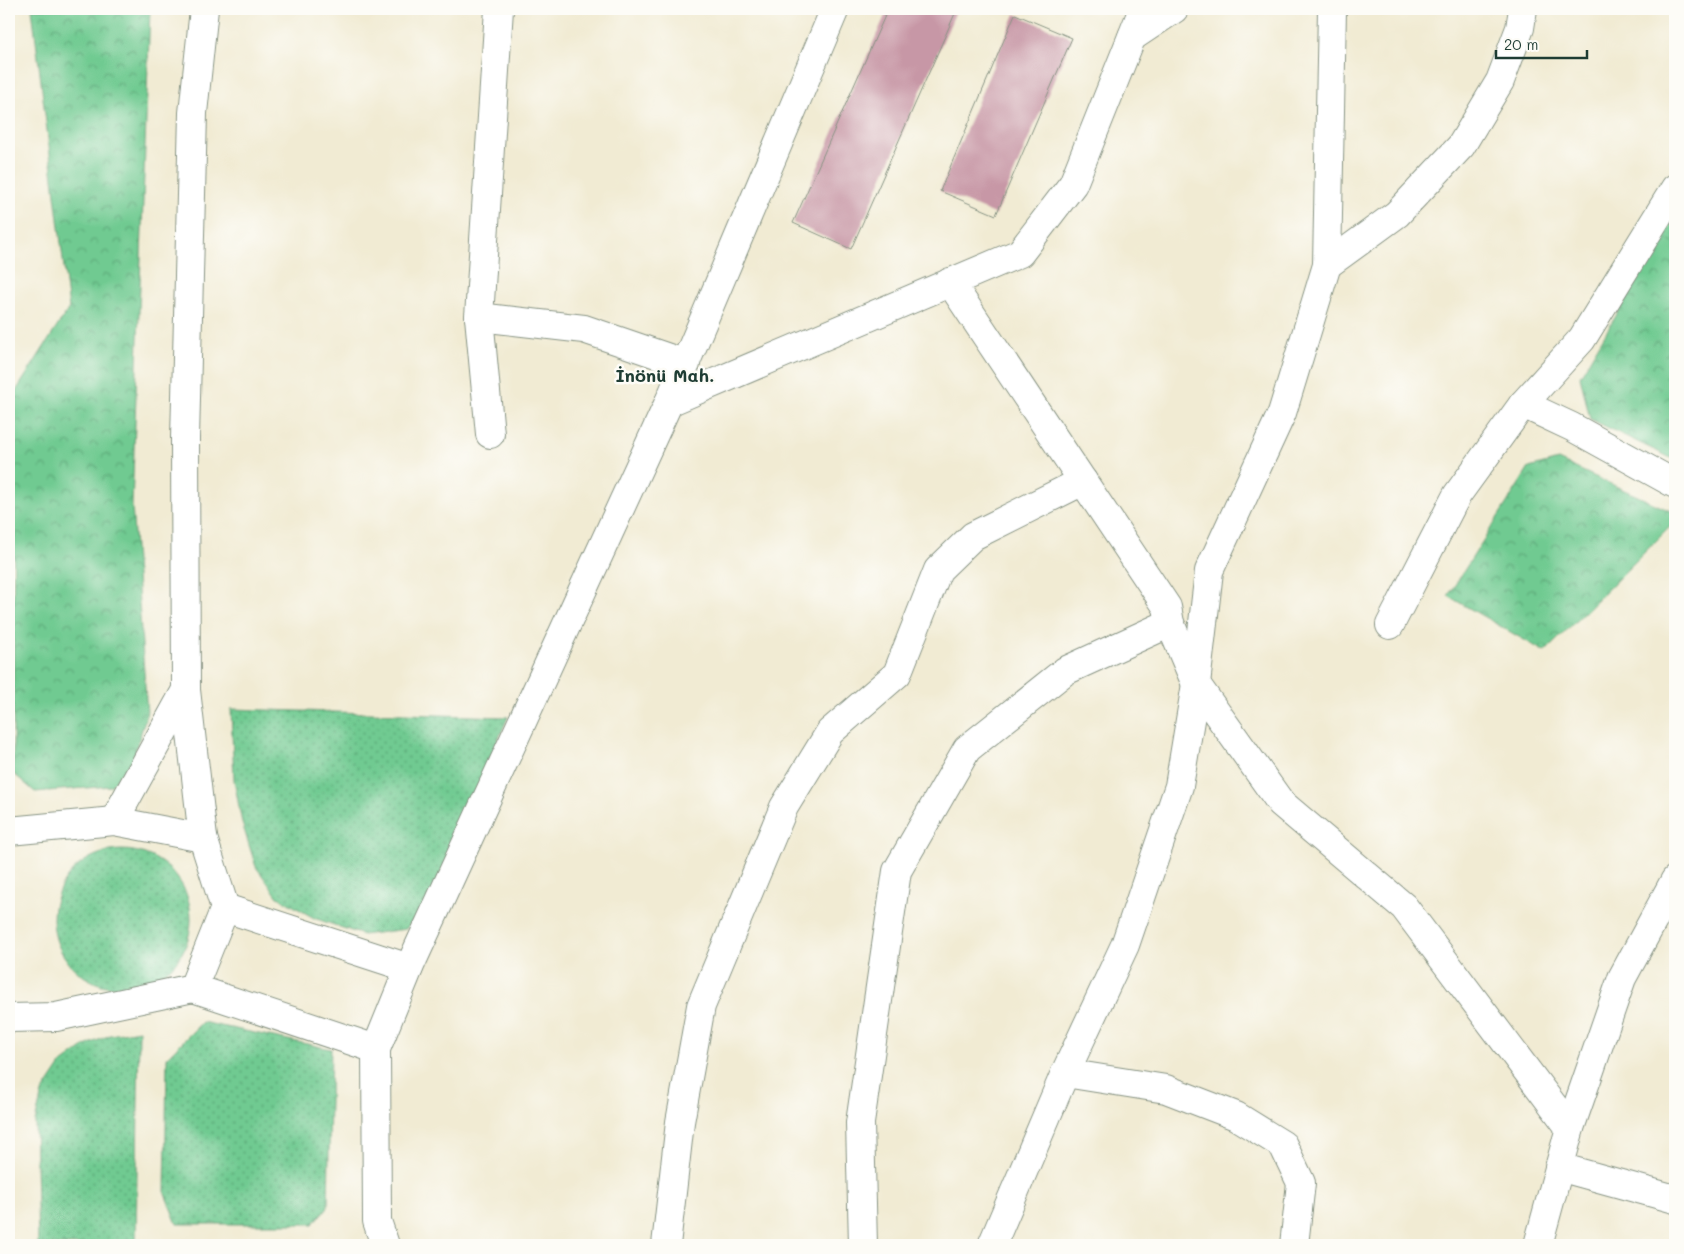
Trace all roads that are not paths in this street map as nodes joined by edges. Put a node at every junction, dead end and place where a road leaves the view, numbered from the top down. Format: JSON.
{"nodes":[{"id":1,"x":204,"y":9,"type":"edge"},
{"id":2,"x":498,"y":9,"type":"edge"},
{"id":3,"x":835,"y":9,"type":"edge"},
{"id":4,"x":1143,"y":9,"type":"edge"},
{"id":5,"x":1174,"y":9,"type":"edge"},
{"id":6,"x":1332,"y":9,"type":"edge"},
{"id":7,"x":1523,"y":9,"type":"edge"},
{"id":8,"x":1132,"y":37,"type":"junction"},
{"id":9,"x":1675,"y":188,"type":"edge"},
{"id":10,"x":1328,"y":265,"type":"junction"},
{"id":11,"x":950,"y":282,"type":"junction"},
{"id":12,"x":479,"y":317,"type":"junction"},
{"id":13,"x":686,"y":364,"type":"junction"},
{"id":14,"x":669,"y":402,"type":"junction"},
{"id":15,"x":1523,"y":404,"type":"junction"},
{"id":16,"x":490,"y":434,"type":"dead end"},
{"id":17,"x":1083,"y":481,"type":"junction"},
{"id":18,"x":1675,"y":484,"type":"edge"},
{"id":19,"x":1170,"y":624,"type":"junction"},
{"id":20,"x":1390,"y":624,"type":"dead end"},
{"id":21,"x":1196,"y":684,"type":"junction"},
{"id":22,"x":186,"y":690,"type":"junction"},
{"id":23,"x":114,"y":821,"type":"junction"},
{"id":24,"x":9,"y":831,"type":"edge"},
{"id":25,"x":203,"y":838,"type":"junction"},
{"id":26,"x":1675,"y":880,"type":"edge"},
{"id":27,"x":225,"y":908,"type":"junction"},
{"id":28,"x":409,"y":968,"type":"junction"},
{"id":29,"x":193,"y":988,"type":"junction"},
{"id":30,"x":9,"y":1018,"type":"edge"},
{"id":31,"x":376,"y":1049,"type":"junction"},
{"id":32,"x":1065,"y":1073,"type":"junction"},
{"id":33,"x":1570,"y":1128,"type":"junction"},
{"id":34,"x":1559,"y":1167,"type":"junction"},
{"id":35,"x":1675,"y":1199,"type":"edge"},
{"id":36,"x":385,"y":1245,"type":"edge"},
{"id":37,"x":666,"y":1245,"type":"edge"},
{"id":38,"x":863,"y":1245,"type":"edge"},
{"id":39,"x":992,"y":1245,"type":"edge"},
{"id":40,"x":1294,"y":1245,"type":"edge"},
{"id":41,"x":1538,"y":1245,"type":"edge"}],
"edges":[{"from":1,"to":22,"type":"street"},
{"from":2,"to":12,"type":"street"},
{"from":3,"to":13,"type":"street"},
{"from":4,"to":8,"type":"street"},
{"from":5,"to":8,"type":"street"},
{"from":6,"to":10,"type":"street"},
{"from":7,"to":10,"type":"street"},
{"from":8,"to":11,"type":"street"},
{"from":9,"to":15,"type":"street"},
{"from":10,"to":21,"type":"street"},
{"from":11,"to":14,"type":"street"},
{"from":11,"to":17,"type":"street"},
{"from":12,"to":13,"type":"street"},
{"from":12,"to":16,"type":"street"},
{"from":13,"to":14,"type":"street"},
{"from":14,"to":28,"type":"street"},
{"from":15,"to":18,"type":"street"},
{"from":15,"to":20,"type":"street"},
{"from":17,"to":19,"type":"street"},
{"from":17,"to":37,"type":"street"},
{"from":19,"to":21,"type":"street"},
{"from":19,"to":38,"type":"street"},
{"from":21,"to":32,"type":"street"},
{"from":21,"to":33,"type":"street"},
{"from":22,"to":23,"type":"street"},
{"from":22,"to":25,"type":"street"},
{"from":23,"to":24,"type":"street"},
{"from":23,"to":25,"type":"street"},
{"from":25,"to":27,"type":"street"},
{"from":26,"to":33,"type":"street"},
{"from":27,"to":28,"type":"street"},
{"from":27,"to":29,"type":"street"},
{"from":28,"to":31,"type":"street"},
{"from":29,"to":30,"type":"street"},
{"from":29,"to":31,"type":"street"},
{"from":31,"to":36,"type":"street"},
{"from":32,"to":39,"type":"street"},
{"from":32,"to":40,"type":"street"},
{"from":33,"to":34,"type":"street"},
{"from":34,"to":35,"type":"street"},
{"from":34,"to":41,"type":"street"}]}
